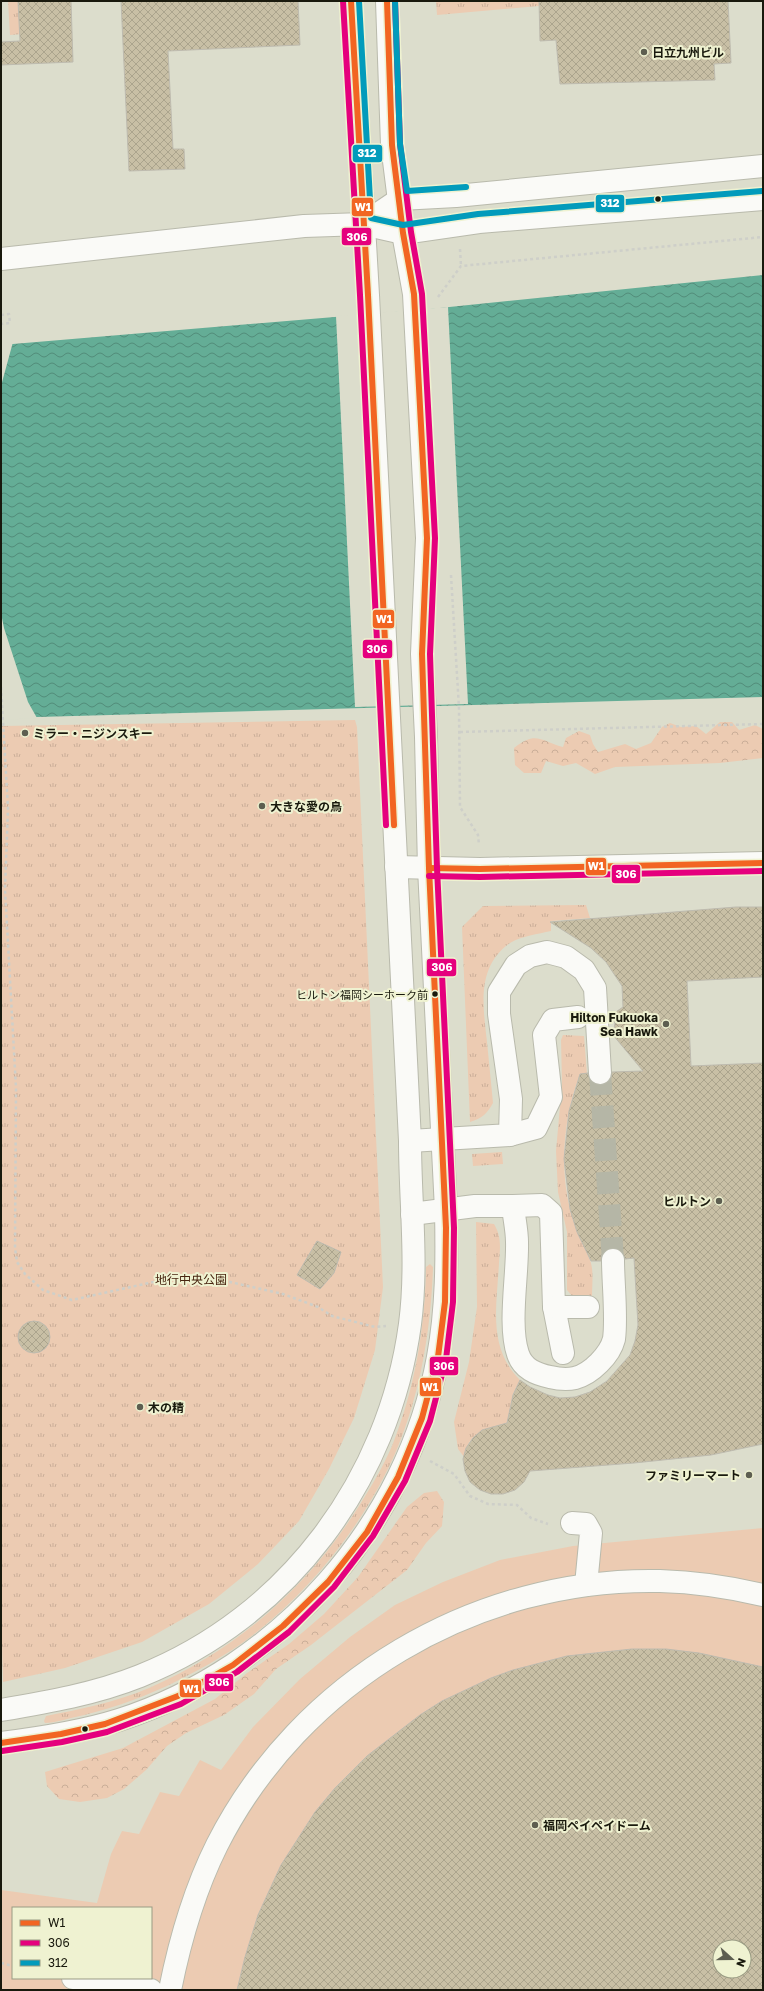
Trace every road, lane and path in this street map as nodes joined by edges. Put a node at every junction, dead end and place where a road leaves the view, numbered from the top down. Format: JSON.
{"nodes":[{"id":1,"x":351,"y":1,"type":"edge"},
{"id":2,"x":387,"y":1,"type":"edge"},
{"id":3,"x":763,"y":166,"type":"edge"},
{"id":4,"x":400,"y":199,"type":"junction"},
{"id":5,"x":763,"y":200,"type":"edge"},
{"id":6,"x":363,"y":224,"type":"junction"},
{"id":7,"x":403,"y":233,"type":"junction"},
{"id":8,"x":763,"y":237,"type":"edge"},
{"id":9,"x":1,"y":259,"type":"edge"},
{"id":10,"x":436,"y":302,"type":"dead end"},
{"id":11,"x":1,"y":315,"type":"edge"},
{"id":12,"x":1,"y":324,"type":"edge"},
{"id":13,"x":1,"y":687,"type":"edge"},
{"id":14,"x":459,"y":708,"type":"dead end"},
{"id":15,"x":763,"y":724,"type":"edge"},
{"id":16,"x":2,"y":725,"type":"edge"},
{"id":17,"x":459,"y":732,"type":"junction"},
{"id":18,"x":763,"y":863,"type":"edge"},
{"id":19,"x":396,"y":867,"type":"junction"},
{"id":20,"x":429,"y":868,"type":"junction"},
{"id":21,"x":480,"y":869,"type":"junction"},
{"id":22,"x":578,"y":1017,"type":"dead end"},
{"id":23,"x":600,"y":1073,"type":"tunnel mouth"},
{"id":24,"x":510,"y":1135,"type":"junction"},
{"id":25,"x":442,"y":1140,"type":"junction"},
{"id":26,"x":410,"y":1141,"type":"junction"},
{"id":27,"x":513,"y":1206,"type":"junction"},
{"id":28,"x":446,"y":1210,"type":"junction"},
{"id":29,"x":412,"y":1214,"type":"junction"},
{"id":30,"x":613,"y":1260,"type":"tunnel mouth"},
{"id":31,"x":554,"y":1307,"type":"junction"},
{"id":32,"x":588,"y":1307,"type":"dead end"},
{"id":33,"x":410,"y":1323,"type":"junction"},
{"id":34,"x":563,"y":1353,"type":"dead end"},
{"id":35,"x":430,"y":1461,"type":"dead end"},
{"id":36,"x":572,"y":1523,"type":"joint"},
{"id":37,"x":586,"y":1585,"type":"junction"},
{"id":38,"x":763,"y":1595,"type":"edge"},
{"id":39,"x":1,"y":1710,"type":"edge"},
{"id":40,"x":1,"y":1743,"type":"edge"},
{"id":41,"x":1,"y":1963,"type":"edge"},
{"id":42,"x":12,"y":1966,"type":"edge"},
{"id":43,"x":77,"y":1979,"type":"edge"},
{"id":44,"x":110,"y":1987,"type":"edge"},
{"id":45,"x":151,"y":1990,"type":"edge"},
{"id":46,"x":170,"y":1990,"type":"edge"}],
"edges":[{"from":1,"to":6,"type":"street"},
{"from":2,"to":4,"type":"street"},
{"from":3,"to":4,"type":"street"},
{"from":4,"to":6,"type":"street"},
{"from":4,"to":7,"type":"street"},
{"from":5,"to":7,"type":"street"},
{"from":6,"to":7,"type":"street"},
{"from":6,"to":9,"type":"street"},
{"from":6,"to":19,"type":"street"},
{"from":7,"to":20,"type":"street"},
{"from":8,"to":10,"type":"path"},
{"from":11,"to":12,"type":"path"},
{"from":13,"to":16,"type":"path"},
{"from":14,"to":17,"type":"path"},
{"from":15,"to":17,"type":"path"},
{"from":16,"to":33,"type":"path"},
{"from":17,"to":21,"type":"path"},
{"from":18,"to":21,"type":"street"},
{"from":19,"to":20,"type":"street"},
{"from":19,"to":26,"type":"street"},
{"from":20,"to":21,"type":"street"},
{"from":20,"to":25,"type":"street"},
{"from":22,"to":24,"type":"street"},
{"from":23,"to":24,"type":"street"},
{"from":24,"to":25,"type":"street"},
{"from":25,"to":26,"type":"street"},
{"from":25,"to":28,"type":"street"},
{"from":26,"to":29,"type":"street"},
{"from":27,"to":28,"type":"street"},
{"from":27,"to":30,"type":"street"},
{"from":27,"to":31,"type":"street"},
{"from":28,"to":29,"type":"street"},
{"from":28,"to":40,"type":"street"},
{"from":29,"to":33,"type":"street"},
{"from":31,"to":32,"type":"street"},
{"from":31,"to":34,"type":"street"},
{"from":33,"to":39,"type":"street"},
{"from":35,"to":36,"type":"path"},
{"from":36,"to":37,"type":"street"},
{"from":37,"to":38,"type":"street"},
{"from":37,"to":46,"type":"street"},
{"from":41,"to":42,"type":"path"},
{"from":43,"to":44,"type":"street"},
{"from":44,"to":45,"type":"street"}]}
